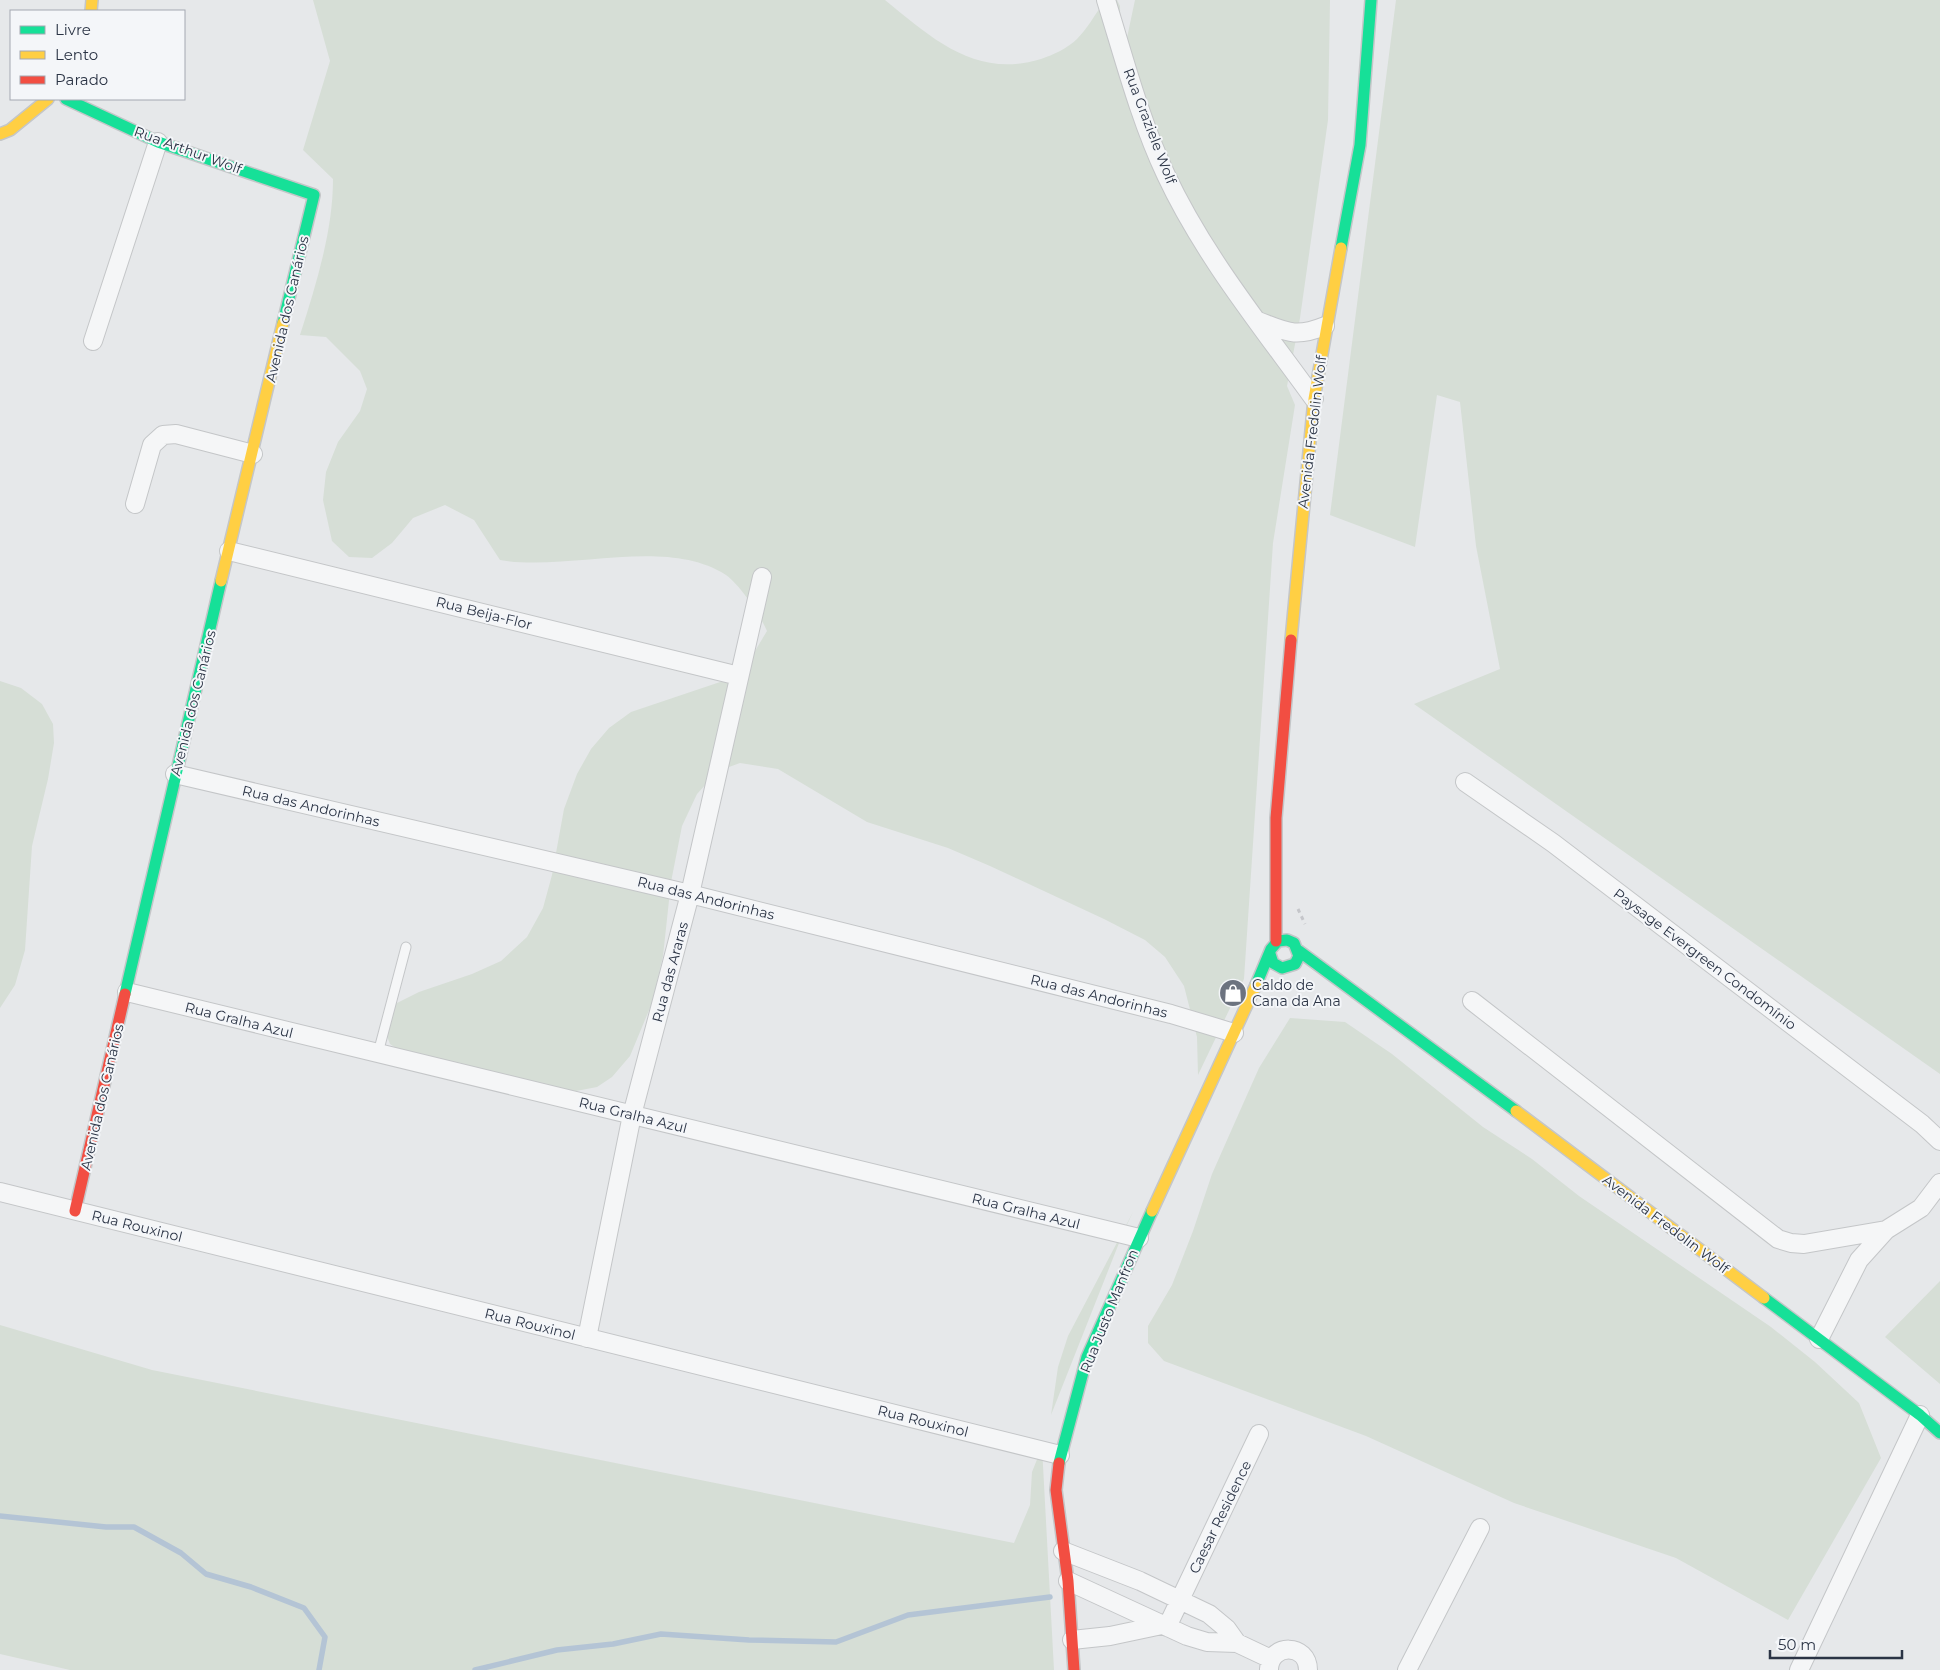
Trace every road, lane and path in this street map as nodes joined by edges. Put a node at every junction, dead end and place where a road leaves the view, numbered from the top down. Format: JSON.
{"nodes":[{"id":1,"x":1106,"y":0,"type":"edge"},
{"id":2,"x":1371,"y":0,"type":"edge"},
{"id":3,"x":47,"y":100,"type":"edge"},
{"id":4,"x":68,"y":100,"type":"edge"},
{"id":5,"x":0,"y":134,"type":"edge"},
{"id":6,"x":158,"y":142,"type":"junction"},
{"id":7,"x":314,"y":195,"type":"joint"},
{"id":8,"x":1258,"y":321,"type":"junction"},
{"id":9,"x":1325,"y":326,"type":"junction"},
{"id":10,"x":93,"y":341,"type":"dead end"},
{"id":11,"x":1314,"y":399,"type":"junction"},
{"id":12,"x":253,"y":454,"type":"junction"},
{"id":13,"x":135,"y":504,"type":"dead end"},
{"id":14,"x":229,"y":551,"type":"junction"},
{"id":15,"x":762,"y":577,"type":"dead end"},
{"id":16,"x":740,"y":676,"type":"junction"},
{"id":17,"x":175,"y":774,"type":"junction"},
{"id":18,"x":1466,"y":782,"type":"dead end"},
{"id":19,"x":1278,"y":866,"type":"junction"},
{"id":20,"x":690,"y":894,"type":"junction"},
{"id":21,"x":1276,"y":942,"type":"junction"},
{"id":22,"x":1296,"y":947,"type":"junction"},
{"id":23,"x":406,"y":948,"type":"dead end"},
{"id":24,"x":1270,"y":954,"type":"junction"},
{"id":25,"x":1292,"y":969,"type":"junction"},
{"id":26,"x":1324,"y":984,"type":"dead end"},
{"id":27,"x":126,"y":992,"type":"junction"},
{"id":28,"x":1472,"y":1001,"type":"dead end"},
{"id":29,"x":1249,"y":1004,"type":"junction"},
{"id":30,"x":1391,"y":1018,"type":"junction"},
{"id":31,"x":1234,"y":1033,"type":"junction"},
{"id":32,"x":378,"y":1053,"type":"junction"},
{"id":33,"x":632,"y":1115,"type":"junction"},
{"id":34,"x":1940,"y":1142,"type":"edge"},
{"id":35,"x":1940,"y":1183,"type":"edge"},
{"id":36,"x":0,"y":1192,"type":"edge"},
{"id":37,"x":75,"y":1211,"type":"junction"},
{"id":38,"x":1886,"y":1230,"type":"junction"},
{"id":39,"x":1139,"y":1238,"type":"junction"},
{"id":40,"x":587,"y":1338,"type":"junction"},
{"id":41,"x":1819,"y":1339,"type":"junction"},
{"id":42,"x":1920,"y":1415,"type":"junction"},
{"id":43,"x":1940,"y":1433,"type":"edge"},
{"id":44,"x":1259,"y":1434,"type":"dead end"},
{"id":45,"x":1060,"y":1455,"type":"junction"},
{"id":46,"x":1480,"y":1528,"type":"dead end"},
{"id":47,"x":1063,"y":1551,"type":"junction"},
{"id":48,"x":1068,"y":1581,"type":"junction"},
{"id":49,"x":1180,"y":1600,"type":"junction"},
{"id":50,"x":1165,"y":1626,"type":"junction"},
{"id":51,"x":1072,"y":1640,"type":"junction"},
{"id":52,"x":1237,"y":1643,"type":"junction"},
{"id":53,"x":1270,"y":1664,"type":"edge"},
{"id":54,"x":1074,"y":1670,"type":"edge"},
{"id":55,"x":1308,"y":1670,"type":"edge"},
{"id":56,"x":1407,"y":1670,"type":"edge"},
{"id":57,"x":1799,"y":1670,"type":"edge"}],
"edges":[{"from":1,"to":8,"type":"street","name":"Rua Graziele Wolf"},
{"from":2,"to":9,"type":"main road","name":"Avenida Fredolin Wolf"},
{"from":3,"to":5,"type":"main road"},
{"from":4,"to":6,"type":"main road","name":"Rua Arthur Wolf"},
{"from":6,"to":7,"type":"main road","name":"Rua Arthur Wolf"},
{"from":6,"to":10,"type":"street"},
{"from":7,"to":12,"type":"main road","name":"Avenida dos Canários"},
{"from":8,"to":9,"type":"street"},
{"from":8,"to":11,"type":"street","name":"Rua Graziele Wolf"},
{"from":9,"to":11,"type":"main road","name":"Avenida Fredolin Wolf"},
{"from":11,"to":19,"type":"main road","name":"Avenida Fredolin Wolf"},
{"from":12,"to":13,"type":"street"},
{"from":12,"to":14,"type":"main road","name":"Avenida dos Canários"},
{"from":14,"to":16,"type":"street","name":"Rua Beija-Flor"},
{"from":14,"to":17,"type":"main road","name":"Avenida dos Canários"},
{"from":15,"to":16,"type":"street","name":"Rua das Araras"},
{"from":16,"to":20,"type":"street","name":"Rua das Araras"},
{"from":17,"to":20,"type":"street","name":"Rua das Andorinhas"},
{"from":17,"to":27,"type":"main road","name":"Avenida dos Canários"},
{"from":18,"to":34,"type":"street","name":"Paysage Evergreen Condomínio"},
{"from":19,"to":21,"type":"main road","name":"Avenida Fredolin Wolf"},
{"from":19,"to":22,"type":"main road","name":"Avenida Fredolin Wolf"},
{"from":20,"to":31,"type":"street","name":"Rua das Andorinhas"},
{"from":20,"to":33,"type":"street","name":"Rua das Araras"},
{"from":21,"to":22,"type":"main road"},
{"from":21,"to":24,"type":"main road"},
{"from":22,"to":25,"type":"main road"},
{"from":22,"to":30,"type":"main road","name":"Avenida Fredolin Wolf"},
{"from":23,"to":32,"type":"lane"},
{"from":24,"to":25,"type":"main road"},
{"from":24,"to":29,"type":"main road","name":"Rua Justo Manfron"},
{"from":25,"to":29,"type":"main road","name":"Rua Justo Manfron"},
{"from":26,"to":30,"type":"main road","name":"Avenida Fredolin Wolf"},
{"from":27,"to":32,"type":"street","name":"Rua Gralha Azul"},
{"from":27,"to":37,"type":"main road","name":"Avenida dos Canários"},
{"from":28,"to":38,"type":"street"},
{"from":29,"to":31,"type":"main road","name":"Rua Justo Manfron"},
{"from":30,"to":41,"type":"main road","name":"Avenida Fredolin Wolf"},
{"from":31,"to":39,"type":"main road","name":"Rua Justo Manfron"},
{"from":32,"to":33,"type":"street","name":"Rua Gralha Azul"},
{"from":33,"to":39,"type":"street","name":"Rua Gralha Azul"},
{"from":33,"to":40,"type":"street","name":"Rua das Araras"},
{"from":35,"to":38,"type":"street"},
{"from":36,"to":37,"type":"street","name":"Rua Rouxinol"},
{"from":37,"to":40,"type":"street","name":"Rua Rouxinol"},
{"from":38,"to":41,"type":"street"},
{"from":39,"to":45,"type":"main road","name":"Rua Justo Manfron"},
{"from":40,"to":45,"type":"street","name":"Rua Rouxinol"},
{"from":41,"to":42,"type":"main road","name":"Avenida Fredolin Wolf"},
{"from":42,"to":43,"type":"main road","name":"Avenida Fredolin Wolf"},
{"from":42,"to":57,"type":"street"},
{"from":44,"to":49,"type":"street","name":"Caesar Residence"},
{"from":45,"to":47,"type":"main road","name":"Rua Justo Manfron"},
{"from":46,"to":56,"type":"street"},
{"from":47,"to":48,"type":"main road","name":"Rua Justo Manfron"},
{"from":47,"to":49,"type":"street"},
{"from":48,"to":50,"type":"street"},
{"from":48,"to":51,"type":"main road","name":"Rua Justo Manfron"},
{"from":49,"to":50,"type":"street","name":"Caesar Residence"},
{"from":49,"to":52,"type":"street"},
{"from":50,"to":51,"type":"street"},
{"from":50,"to":52,"type":"street"},
{"from":51,"to":54,"type":"main road","name":"Rua Justo Manfron"},
{"from":52,"to":53,"type":"street"},
{"from":53,"to":55,"type":"street"}]}
